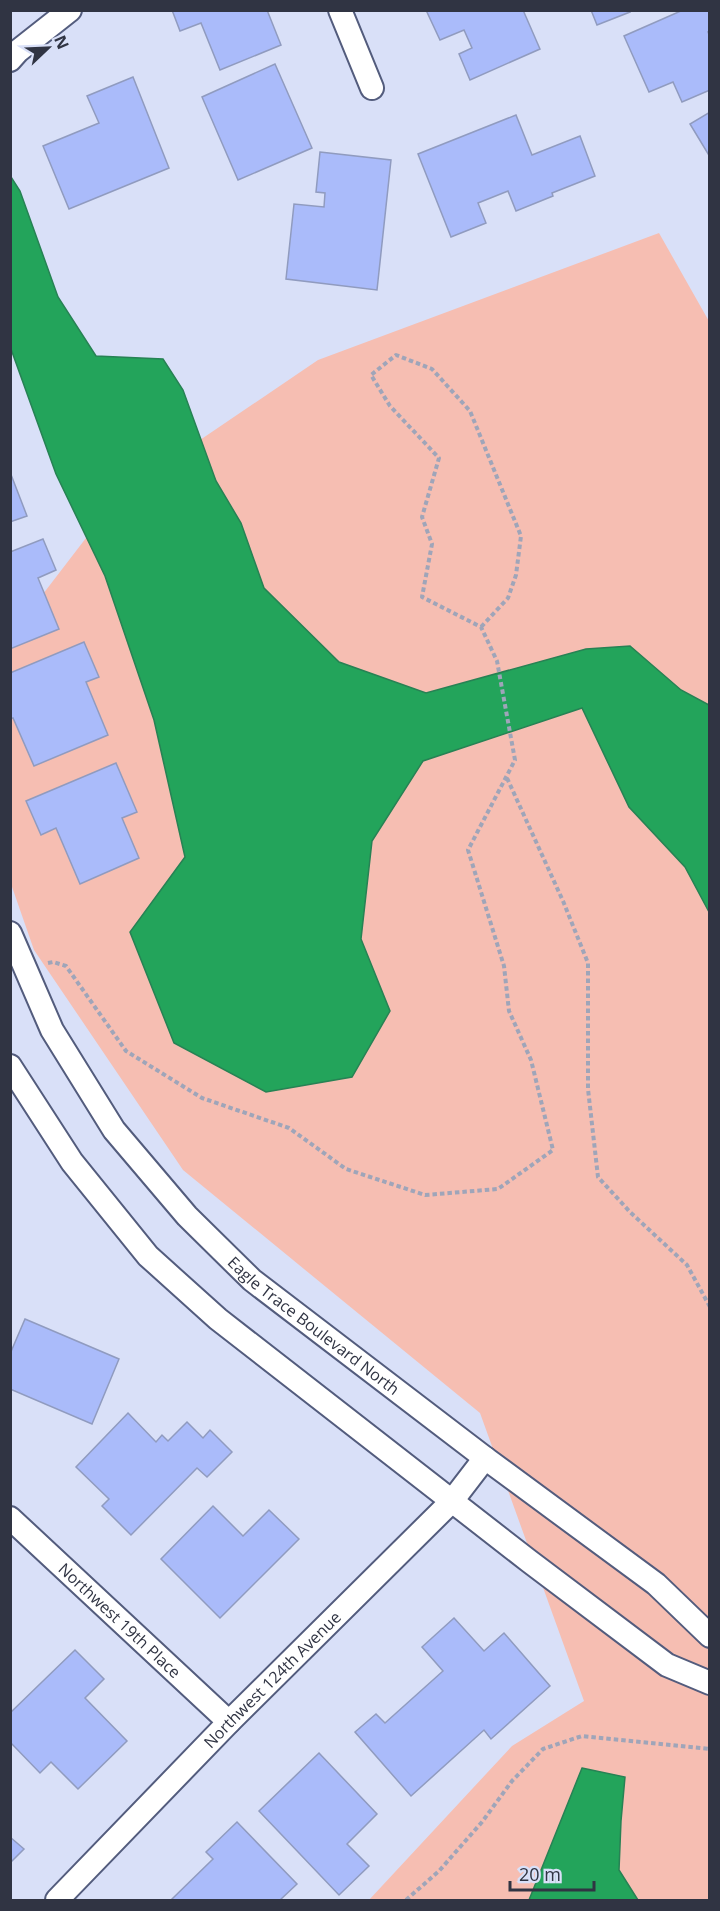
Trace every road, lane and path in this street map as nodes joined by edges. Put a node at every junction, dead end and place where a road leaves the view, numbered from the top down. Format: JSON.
{"nodes":[{"id":1,"x":70,"y":10,"type":"edge"},
{"id":2,"x":340,"y":10,"type":"edge"},
{"id":3,"x":10,"y":60,"type":"edge"},
{"id":4,"x":372,"y":88,"type":"dead end"},
{"id":5,"x":481,"y":627,"type":"junction"},
{"id":6,"x":506,"y":778,"type":"junction"},
{"id":7,"x":10,"y":933,"type":"edge"},
{"id":8,"x":26,"y":969,"type":"junction"},
{"id":9,"x":10,"y":1066,"type":"edge"},
{"id":10,"x":710,"y":1308,"type":"edge"},
{"id":11,"x":484,"y":1458,"type":"junction"},
{"id":12,"x":452,"y":1501,"type":"junction"},
{"id":13,"x":10,"y":1518,"type":"edge"},
{"id":14,"x":710,"y":1636,"type":"edge"},
{"id":15,"x":710,"y":1683,"type":"edge"},
{"id":16,"x":229,"y":1722,"type":"junction"},
{"id":17,"x":710,"y":1749,"type":"edge"},
{"id":18,"x":57,"y":1900,"type":"edge"},
{"id":19,"x":406,"y":1900,"type":"edge"}],
"edges":[{"from":1,"to":3,"type":"street"},
{"from":2,"to":4,"type":"street"},
{"from":5,"to":5,"type":"path"},
{"from":5,"to":6,"type":"path"},
{"from":6,"to":8,"type":"path"},
{"from":6,"to":10,"type":"path"},
{"from":7,"to":8,"type":"street","name":"Eagle Trace Boulevard North"},
{"from":8,"to":11,"type":"street","name":"Eagle Trace Boulevard North"},
{"from":9,"to":12,"type":"street"},
{"from":11,"to":12,"type":"street","name":"Northwest 124th Avenue"},
{"from":11,"to":14,"type":"street","name":"Eagle Trace Boulevard North"},
{"from":12,"to":15,"type":"street"},
{"from":12,"to":16,"type":"street","name":"Northwest 124th Avenue"},
{"from":13,"to":16,"type":"street","name":"Northwest 19th Place"},
{"from":16,"to":18,"type":"street","name":"Northwest 124th Avenue"},
{"from":17,"to":19,"type":"path"}]}
